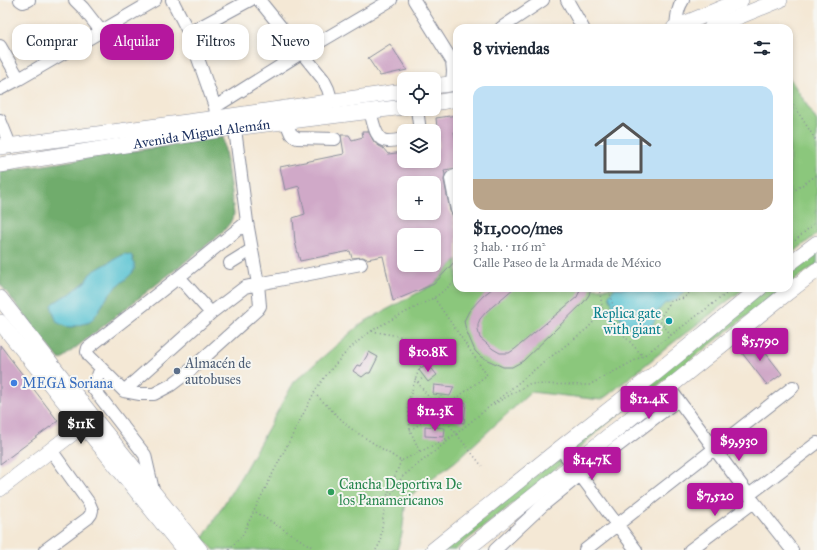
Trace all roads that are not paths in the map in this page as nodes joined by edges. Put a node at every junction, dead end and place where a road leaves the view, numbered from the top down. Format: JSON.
{"nodes":[{"id":1,"x":20,"y":0,"type":"edge"},
{"id":2,"x":29,"y":0,"type":"edge"},
{"id":3,"x":75,"y":0,"type":"edge"},
{"id":4,"x":155,"y":0,"type":"edge"},
{"id":5,"x":172,"y":0,"type":"edge"},
{"id":6,"x":250,"y":0,"type":"edge"},
{"id":7,"x":259,"y":0,"type":"edge"},
{"id":8,"x":391,"y":0,"type":"edge"},
{"id":9,"x":414,"y":0,"type":"edge"},
{"id":10,"x":543,"y":0,"type":"edge"},
{"id":11,"x":567,"y":0,"type":"edge"},
{"id":12,"x":683,"y":0,"type":"edge"},
{"id":13,"x":741,"y":0,"type":"edge"},
{"id":14,"x":780,"y":0,"type":"edge"},
{"id":15,"x":112,"y":24,"type":"edge"},
{"id":16,"x":184,"y":24,"type":"edge"},
{"id":17,"x":207,"y":24,"type":"edge"},
{"id":18,"x":278,"y":24,"type":"edge"},
{"id":19,"x":507,"y":24,"type":"edge"},
{"id":20,"x":581,"y":24,"type":"edge"},
{"id":21,"x":676,"y":24,"type":"edge"},
{"id":22,"x":684,"y":24,"type":"edge"},
{"id":23,"x":722,"y":24,"type":"edge"},
{"id":24,"x":100,"y":31,"type":"joint"},
{"id":25,"x":324,"y":39,"type":"edge"},
{"id":26,"x":0,"y":46,"type":"edge"},
{"id":27,"x":453,"y":58,"type":"edge"},
{"id":28,"x":198,"y":60,"type":"edge"},
{"id":29,"x":292,"y":60,"type":"edge"},
{"id":30,"x":307,"y":60,"type":"edge"},
{"id":31,"x":19,"y":79,"type":"junction"},
{"id":32,"x":453,"y":83,"type":"edge"},
{"id":33,"x":441,"y":85,"type":"edge"},
{"id":34,"x":0,"y":89,"type":"edge"},
{"id":35,"x":397,"y":92,"type":"edge"},
{"id":36,"x":453,"y":101,"type":"edge"},
{"id":37,"x":332,"y":102,"type":"junction"},
{"id":38,"x":441,"y":102,"type":"edge"},
{"id":39,"x":397,"y":108,"type":"edge"},
{"id":40,"x":370,"y":111,"type":"junction"},
{"id":41,"x":217,"y":118,"type":"junction"},
{"id":42,"x":0,"y":120,"type":"edge"},
{"id":43,"x":286,"y":122,"type":"junction"},
{"id":44,"x":235,"y":129,"type":"junction"},
{"id":45,"x":335,"y":139,"type":"dead end"},
{"id":46,"x":397,"y":140,"type":"edge"},
{"id":47,"x":5,"y":146,"type":"edge"},
{"id":48,"x":0,"y":164,"type":"edge"},
{"id":49,"x":453,"y":177,"type":"edge"},
{"id":50,"x":453,"y":189,"type":"edge"},
{"id":51,"x":247,"y":222,"type":"junction"},
{"id":52,"x":817,"y":243,"type":"edge"},
{"id":53,"x":251,"y":250,"type":"junction"},
{"id":54,"x":793,"y":261,"type":"edge"},
{"id":55,"x":230,"y":263,"type":"dead end"},
{"id":56,"x":361,"y":264,"type":"dead end"},
{"id":57,"x":817,"y":270,"type":"edge"},
{"id":58,"x":179,"y":277,"type":"junction"},
{"id":59,"x":258,"y":284,"type":"junction"},
{"id":60,"x":793,"y":289,"type":"edge"},
{"id":61,"x":755,"y":292,"type":"edge"},
{"id":62,"x":789,"y":292,"type":"edge"},
{"id":63,"x":0,"y":298,"type":"edge"},
{"id":64,"x":211,"y":313,"type":"junction"},
{"id":65,"x":0,"y":322,"type":"edge"},
{"id":66,"x":20,"y":335,"type":"junction"},
{"id":67,"x":101,"y":368,"type":"junction"},
{"id":68,"x":793,"y":387,"type":"dead end"},
{"id":69,"x":669,"y":388,"type":"junction"},
{"id":70,"x":124,"y":391,"type":"junction"},
{"id":71,"x":678,"y":400,"type":"junction"},
{"id":72,"x":85,"y":418,"type":"junction"},
{"id":73,"x":817,"y":443,"type":"edge"},
{"id":74,"x":560,"y":448,"type":"junction"},
{"id":75,"x":714,"y":448,"type":"junction"},
{"id":76,"x":51,"y":450,"type":"junction"},
{"id":77,"x":576,"y":470,"type":"junction"},
{"id":78,"x":0,"y":477,"type":"edge"},
{"id":79,"x":0,"y":489,"type":"edge"},
{"id":80,"x":154,"y":493,"type":"junction"},
{"id":81,"x":752,"y":499,"type":"junction"},
{"id":82,"x":617,"y":525,"type":"junction"},
{"id":83,"x":45,"y":550,"type":"edge"},
{"id":84,"x":184,"y":550,"type":"edge"},
{"id":85,"x":200,"y":550,"type":"edge"},
{"id":86,"x":433,"y":550,"type":"edge"},
{"id":87,"x":466,"y":550,"type":"edge"},
{"id":88,"x":495,"y":550,"type":"edge"},
{"id":89,"x":585,"y":550,"type":"edge"},
{"id":90,"x":636,"y":550,"type":"edge"},
{"id":91,"x":690,"y":550,"type":"edge"},
{"id":92,"x":792,"y":550,"type":"edge"}],
"edges":[{"from":1,"to":2,"type":"street"},
{"from":3,"to":24,"type":"street"},
{"from":4,"to":15,"type":"street"},
{"from":5,"to":16,"type":"street"},
{"from":6,"to":17,"type":"street"},
{"from":7,"to":18,"type":"street"},
{"from":8,"to":25,"type":"street"},
{"from":9,"to":27,"type":"street"},
{"from":10,"to":19,"type":"street"},
{"from":11,"to":20,"type":"street"},
{"from":12,"to":21,"type":"street"},
{"from":13,"to":22,"type":"main road"},
{"from":14,"to":23,"type":"main road"},
{"from":24,"to":31,"type":"street"},
{"from":26,"to":31,"type":"street"},
{"from":28,"to":41,"type":"street"},
{"from":29,"to":41,"type":"street"},
{"from":30,"to":37,"type":"street"},
{"from":31,"to":34,"type":"street"},
{"from":32,"to":33,"type":"main road"},
{"from":35,"to":37,"type":"main road","name":"Avenida Miguel Alemán"},
{"from":36,"to":38,"type":"main road"},
{"from":37,"to":41,"type":"main road","name":"Avenida Miguel Alemán"},
{"from":39,"to":40,"type":"main road","name":"Avenida Miguel Alemán"},
{"from":40,"to":43,"type":"main road","name":"Avenida Miguel Alemán"},
{"from":40,"to":46,"type":"street"},
{"from":41,"to":44,"type":"main road","name":"Avenida Miguel Alemán"},
{"from":41,"to":47,"type":"main road","name":"Avenida Miguel Alemán"},
{"from":41,"to":48,"type":"main road","name":"Avenida Miguel Alemán"},
{"from":42,"to":47,"type":"street"},
{"from":43,"to":44,"type":"main road","name":"Avenida Miguel Alemán"},
{"from":43,"to":45,"type":"street"},
{"from":44,"to":51,"type":"street"},
{"from":49,"to":50,"type":"street"},
{"from":51,"to":53,"type":"street"},
{"from":51,"to":58,"type":"street"},
{"from":52,"to":54,"type":"main road"},
{"from":53,"to":55,"type":"street"},
{"from":53,"to":59,"type":"street"},
{"from":56,"to":59,"type":"street"},
{"from":57,"to":60,"type":"main road"},
{"from":58,"to":64,"type":"street"},
{"from":58,"to":67,"type":"street"},
{"from":59,"to":64,"type":"street"},
{"from":59,"to":70,"type":"street"},
{"from":61,"to":74,"type":"main road"},
{"from":62,"to":69,"type":"main road"},
{"from":63,"to":66,"type":"main road"},
{"from":64,"to":70,"type":"street"},
{"from":65,"to":66,"type":"main road"},
{"from":66,"to":72,"type":"main road"},
{"from":67,"to":70,"type":"street"},
{"from":67,"to":80,"type":"street"},
{"from":68,"to":75,"type":"street"},
{"from":69,"to":71,"type":"street"},
{"from":69,"to":77,"type":"main road"},
{"from":71,"to":75,"type":"street"},
{"from":71,"to":77,"type":"street"},
{"from":72,"to":76,"type":"main road"},
{"from":72,"to":78,"type":"main road"},
{"from":72,"to":80,"type":"main road"},
{"from":72,"to":84,"type":"main road"},
{"from":73,"to":81,"type":"street"},
{"from":74,"to":77,"type":"street"},
{"from":74,"to":86,"type":"main road"},
{"from":75,"to":81,"type":"street"},
{"from":75,"to":82,"type":"street"},
{"from":76,"to":79,"type":"main road"},
{"from":76,"to":83,"type":"street"},
{"from":77,"to":82,"type":"street"},
{"from":77,"to":87,"type":"main road"},
{"from":77,"to":88,"type":"street"},
{"from":80,"to":85,"type":"main road"},
{"from":81,"to":91,"type":"street"},
{"from":81,"to":92,"type":"street"},
{"from":82,"to":89,"type":"street"},
{"from":82,"to":90,"type":"street"}]}
